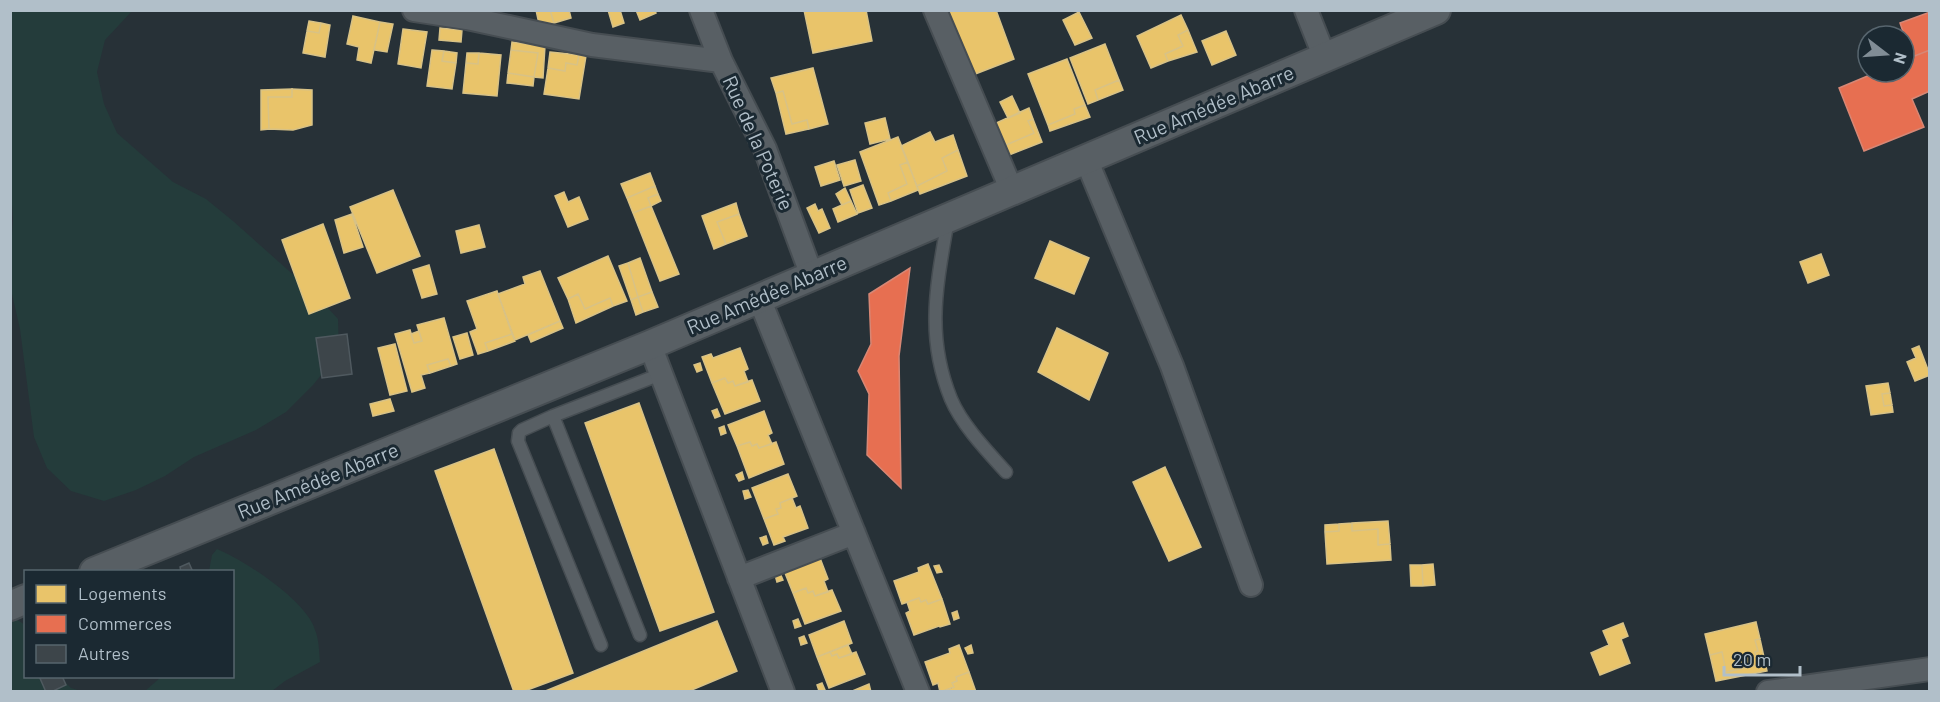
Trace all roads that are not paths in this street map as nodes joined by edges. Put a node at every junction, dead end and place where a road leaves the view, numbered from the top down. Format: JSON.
{"nodes":[{"id":1,"x":414,"y":10,"type":"edge"},
{"id":2,"x":701,"y":10,"type":"edge"},
{"id":3,"x":935,"y":10,"type":"edge"},
{"id":4,"x":1306,"y":10,"type":"edge"},
{"id":5,"x":1436,"y":10,"type":"edge"},
{"id":6,"x":1325,"y":57,"type":"junction"},
{"id":7,"x":721,"y":61,"type":"junction"},
{"id":8,"x":1086,"y":159,"type":"junction"},
{"id":9,"x":1012,"y":191,"type":"junction"},
{"id":10,"x":948,"y":218,"type":"junction"},
{"id":11,"x":812,"y":276,"type":"junction"},
{"id":12,"x":759,"y":298,"type":"junction"},
{"id":13,"x":650,"y":345,"type":"junction"},
{"id":14,"x":661,"y":374,"type":"junction"},
{"id":15,"x":553,"y":416,"type":"junction"},
{"id":16,"x":1006,"y":472,"type":"dead end"},
{"id":17,"x":854,"y":533,"type":"junction"},
{"id":18,"x":99,"y":570,"type":"edge"},
{"id":19,"x":739,"y":578,"type":"junction"},
{"id":20,"x":1251,"y":585,"type":"dead end"},
{"id":21,"x":24,"y":600,"type":"edge"},
{"id":22,"x":10,"y":606,"type":"edge"},
{"id":23,"x":640,"y":635,"type":"dead end"},
{"id":24,"x":601,"y":645,"type":"dead end"},
{"id":25,"x":1929,"y":669,"type":"edge"},
{"id":26,"x":783,"y":692,"type":"edge"},
{"id":27,"x":918,"y":692,"type":"edge"},
{"id":28,"x":1768,"y":692,"type":"edge"}],
"edges":[{"from":1,"to":7,"type":"street"},
{"from":2,"to":7,"type":"street","name":"Rue de la Poterie"},
{"from":3,"to":9,"type":"street"},
{"from":4,"to":6,"type":"street"},
{"from":5,"to":6,"type":"street","name":"Rue Amédée Abarre"},
{"from":6,"to":8,"type":"street","name":"Rue Amédée Abarre"},
{"from":7,"to":11,"type":"street","name":"Rue de la Poterie"},
{"from":8,"to":9,"type":"street","name":"Rue Amédée Abarre"},
{"from":8,"to":20,"type":"street"},
{"from":9,"to":10,"type":"street","name":"Rue Amédée Abarre"},
{"from":10,"to":11,"type":"street","name":"Rue Amédée Abarre"},
{"from":10,"to":16,"type":"lane"},
{"from":11,"to":12,"type":"street","name":"Rue Amédée Abarre"},
{"from":12,"to":13,"type":"street","name":"Rue Amédée Abarre"},
{"from":12,"to":17,"type":"street"},
{"from":13,"to":14,"type":"street"},
{"from":13,"to":18,"type":"street","name":"Rue Amédée Abarre"},
{"from":14,"to":15,"type":"lane"},
{"from":14,"to":19,"type":"street"},
{"from":15,"to":23,"type":"lane"},
{"from":15,"to":24,"type":"lane"},
{"from":17,"to":19,"type":"street"},
{"from":17,"to":27,"type":"street"},
{"from":19,"to":26,"type":"street"},
{"from":21,"to":22,"type":"street"},
{"from":25,"to":28,"type":"street"}]}
